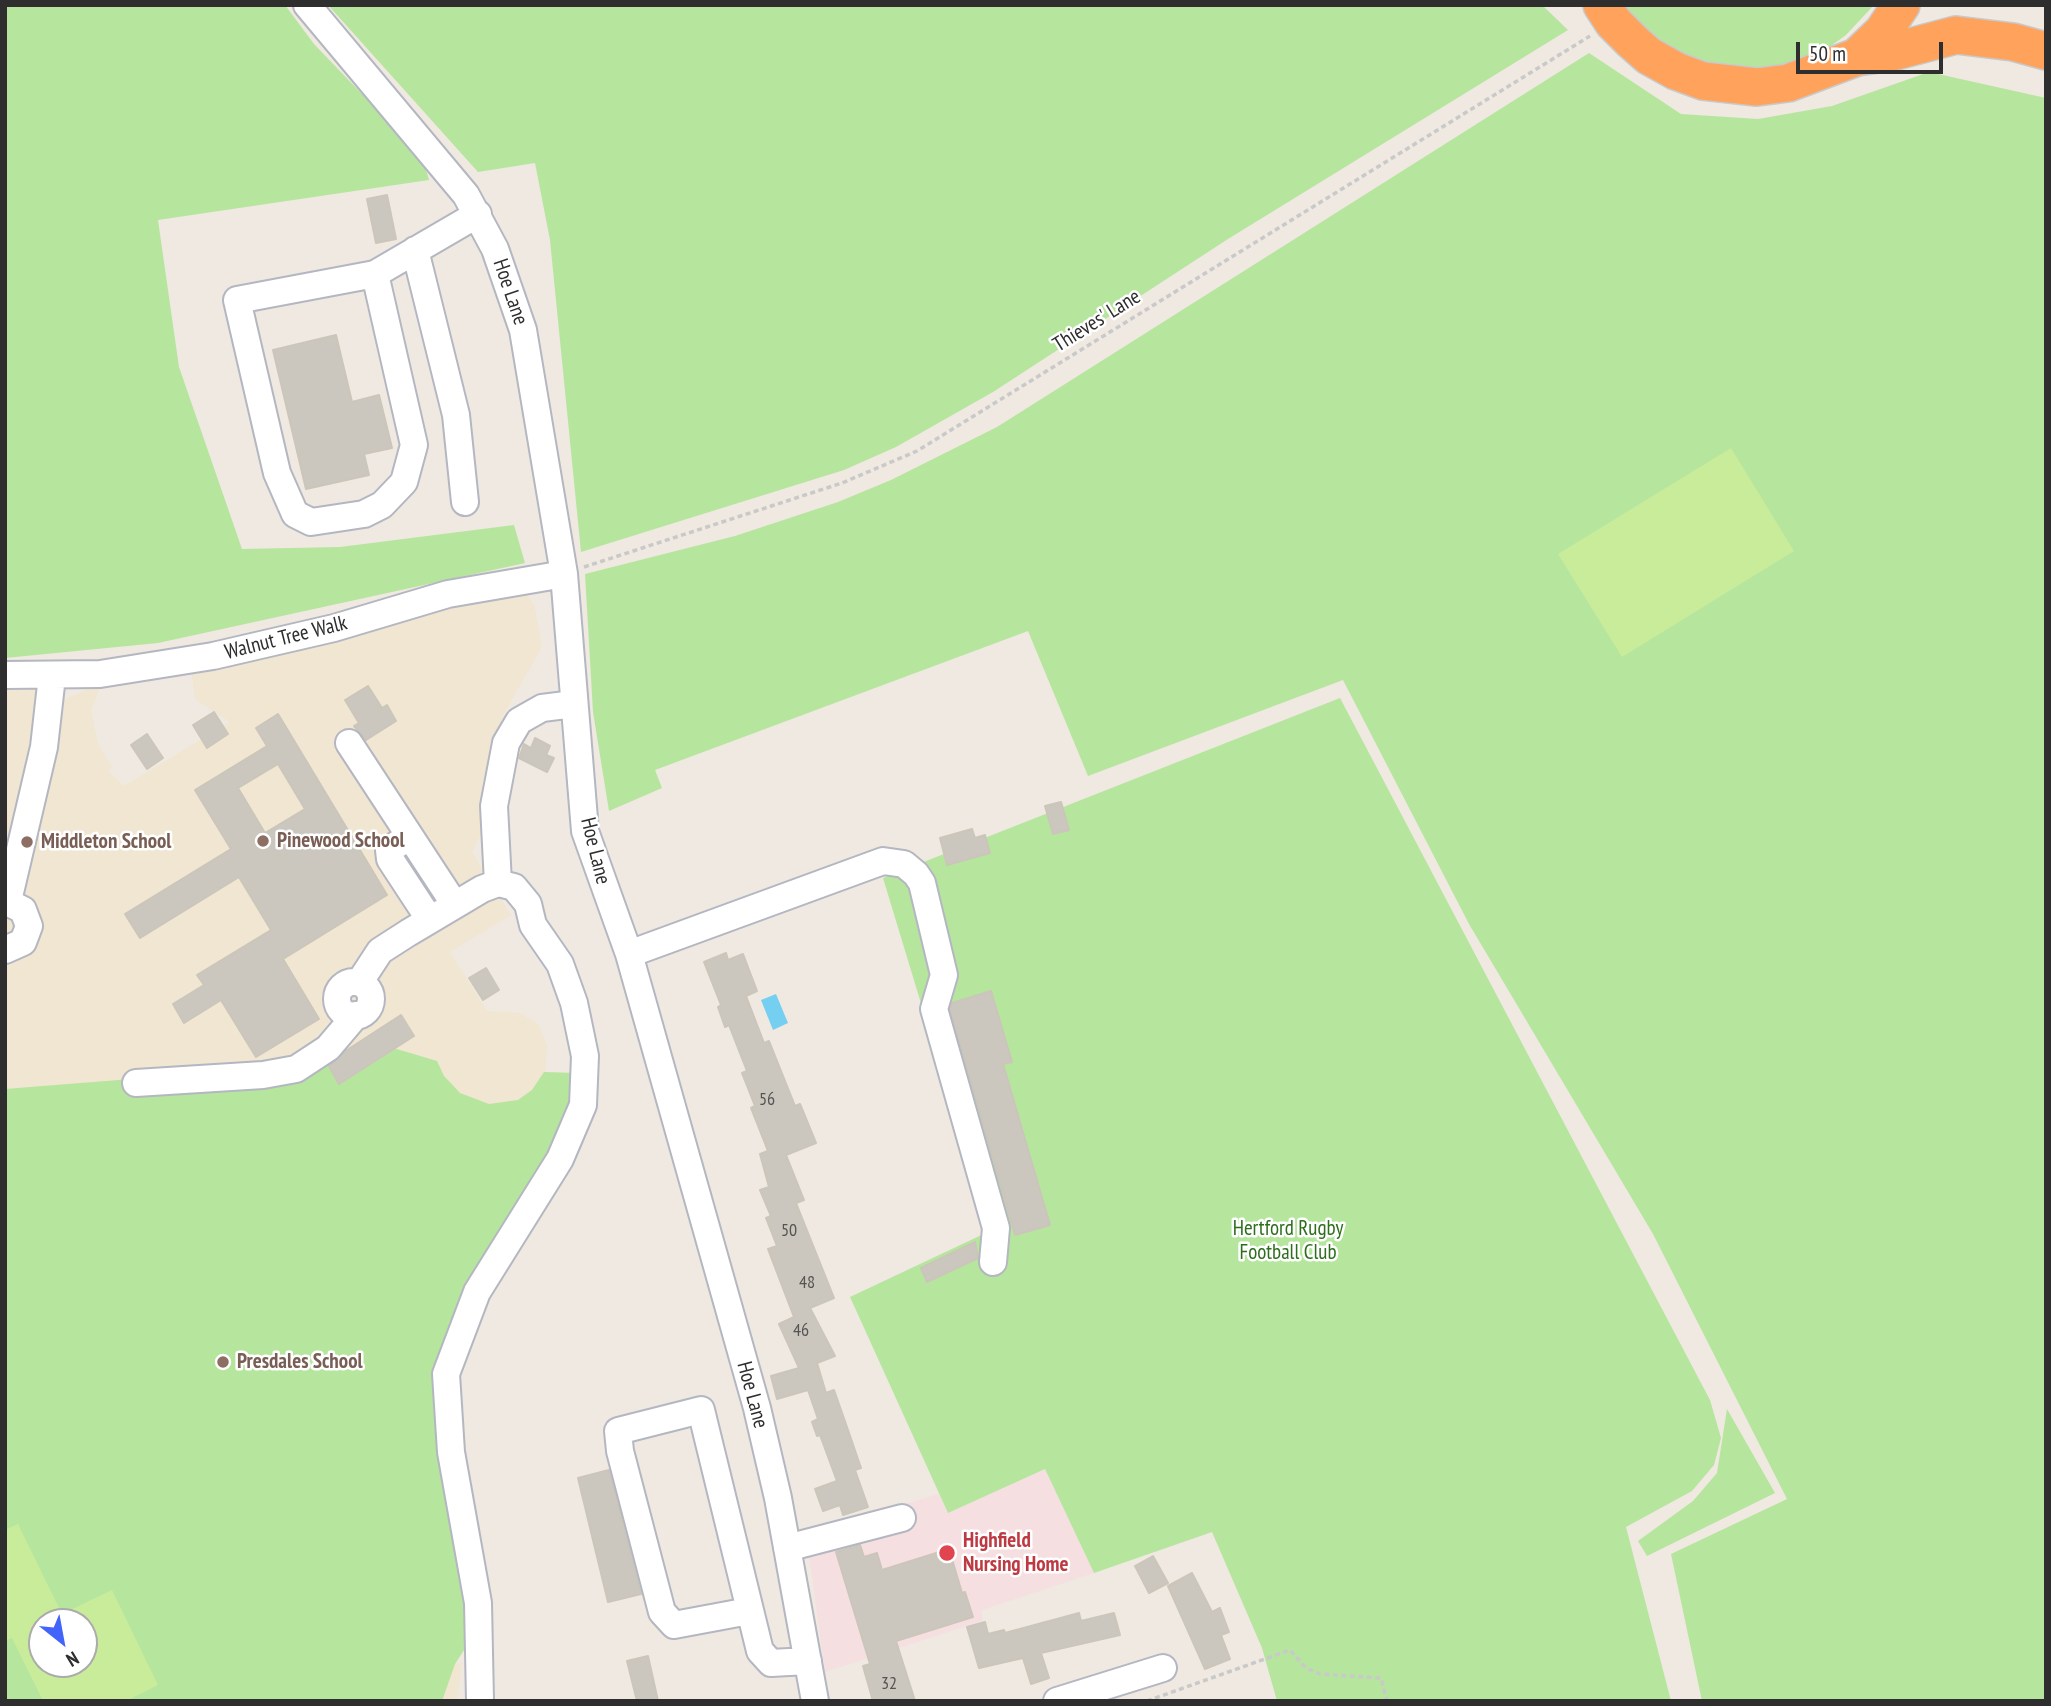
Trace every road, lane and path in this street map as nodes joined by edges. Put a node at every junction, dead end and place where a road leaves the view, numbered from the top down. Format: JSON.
{"nodes":[{"id":1,"x":307,"y":5,"type":"edge"},
{"id":2,"x":1901,"y":5,"type":"edge"},
{"id":3,"x":1608,"y":14,"type":"edge"},
{"id":4,"x":2046,"y":51,"type":"edge"},
{"id":5,"x":1857,"y":57,"type":"junction"},
{"id":6,"x":478,"y":214,"type":"junction"},
{"id":7,"x":415,"y":250,"type":"junction"},
{"id":8,"x":375,"y":274,"type":"junction"},
{"id":9,"x":465,"y":502,"type":"dead end"},
{"id":10,"x":564,"y":574,"type":"junction"},
{"id":11,"x":5,"y":675,"type":"edge"},
{"id":12,"x":51,"y":676,"type":"junction"},
{"id":13,"x":574,"y":704,"type":"junction"},
{"id":14,"x":349,"y":743,"type":"dead end"},
{"id":15,"x":408,"y":837,"type":"junction"},
{"id":16,"x":498,"y":883,"type":"junction"},
{"id":17,"x":7,"y":901,"type":"edge"},
{"id":18,"x":455,"y":905,"type":"junction"},
{"id":19,"x":430,"y":920,"type":"junction"},
{"id":20,"x":5,"y":950,"type":"edge"},
{"id":21,"x":629,"y":954,"type":"junction"},
{"id":22,"x":136,"y":1083,"type":"dead end"},
{"id":23,"x":993,"y":1262,"type":"dead end"},
{"id":24,"x":902,"y":1518,"type":"dead end"},
{"id":25,"x":787,"y":1548,"type":"junction"},
{"id":26,"x":749,"y":1611,"type":"junction"},
{"id":27,"x":808,"y":1661,"type":"junction"},
{"id":28,"x":1163,"y":1668,"type":"dead end"},
{"id":29,"x":480,"y":1701,"type":"edge"},
{"id":30,"x":815,"y":1701,"type":"edge"},
{"id":31,"x":1057,"y":1701,"type":"edge"},
{"id":32,"x":1147,"y":1701,"type":"edge"},
{"id":33,"x":1387,"y":1701,"type":"edge"}],
"edges":[{"from":1,"to":6,"type":"street","name":"Hoe Lane"},
{"from":2,"to":5,"type":"highway"},
{"from":3,"to":5,"type":"highway"},
{"from":3,"to":10,"type":"path","name":"Thieves' Lane"},
{"from":4,"to":5,"type":"highway"},
{"from":6,"to":7,"type":"street"},
{"from":6,"to":10,"type":"street","name":"Hoe Lane"},
{"from":7,"to":8,"type":"street"},
{"from":7,"to":9,"type":"street"},
{"from":8,"to":8,"type":"street"},
{"from":10,"to":12,"type":"street","name":"Walnut Tree Walk"},
{"from":10,"to":13,"type":"street","name":"Hoe Lane"},
{"from":11,"to":12,"type":"street","name":"Walnut Tree Walk"},
{"from":12,"to":17,"type":"street"},
{"from":13,"to":16,"type":"street"},
{"from":13,"to":21,"type":"street","name":"Hoe Lane"},
{"from":14,"to":15,"type":"street"},
{"from":15,"to":18,"type":"street"},
{"from":15,"to":19,"type":"street"},
{"from":16,"to":18,"type":"street"},
{"from":16,"to":29,"type":"street"},
{"from":17,"to":20,"type":"street"},
{"from":18,"to":19,"type":"street"},
{"from":19,"to":22,"type":"street"},
{"from":21,"to":23,"type":"street"},
{"from":21,"to":25,"type":"street","name":"Hoe Lane"},
{"from":24,"to":25,"type":"street"},
{"from":25,"to":27,"type":"street","name":"Hoe Lane"},
{"from":26,"to":26,"type":"street"},
{"from":26,"to":27,"type":"street"},
{"from":27,"to":30,"type":"street","name":"Hoe Lane"},
{"from":28,"to":31,"type":"street"},
{"from":32,"to":33,"type":"path"}]}
